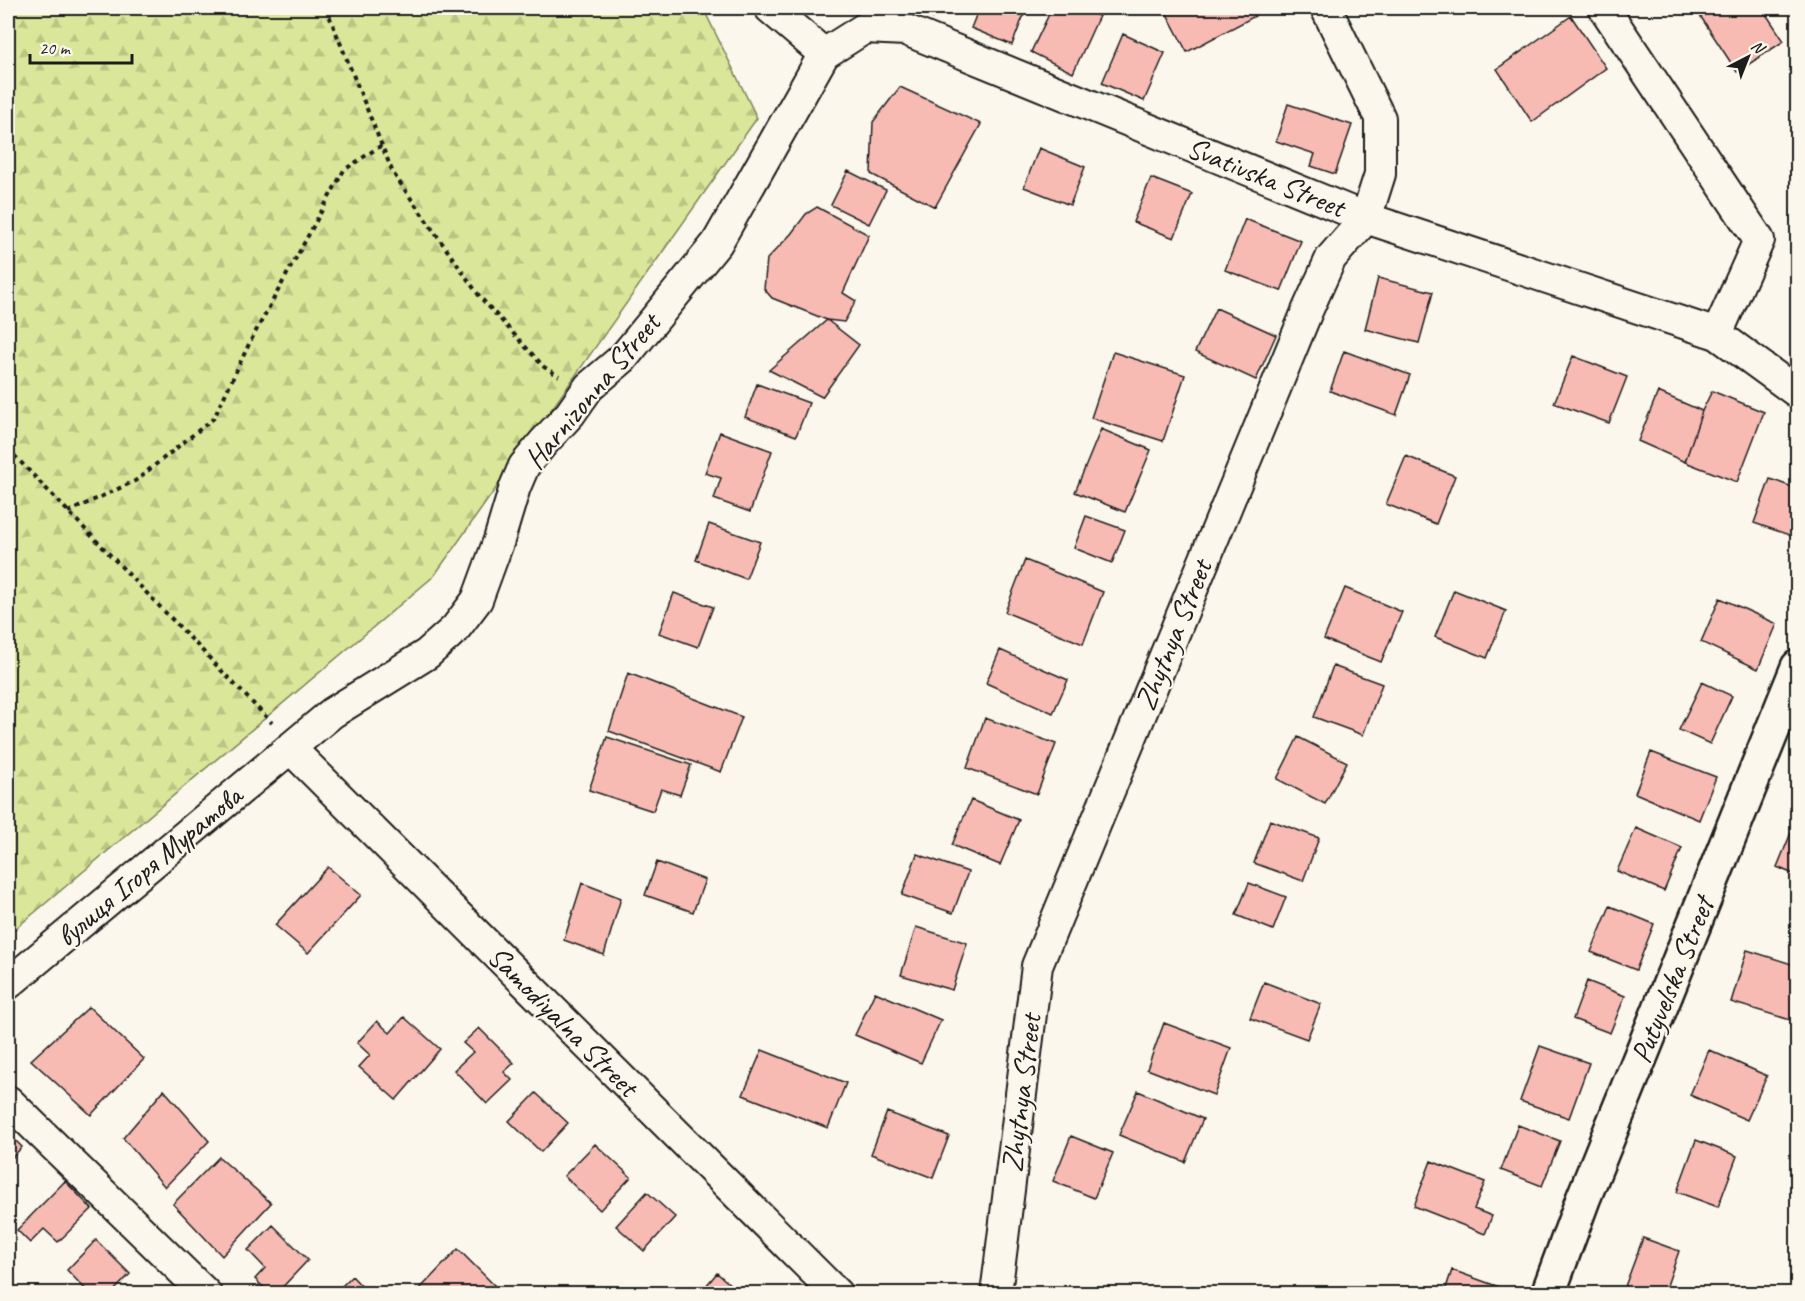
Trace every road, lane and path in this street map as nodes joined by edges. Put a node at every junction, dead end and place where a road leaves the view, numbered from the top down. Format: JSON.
{"nodes":[{"id":1,"x":327,"y":8,"type":"edge"},
{"id":2,"x":770,"y":8,"type":"edge"},
{"id":3,"x":1326,"y":8,"type":"edge"},
{"id":4,"x":1604,"y":8,"type":"edge"},
{"id":5,"x":824,"y":54,"type":"junction"},
{"id":6,"x":382,"y":145,"type":"junction"},
{"id":7,"x":1366,"y":218,"type":"junction"},
{"id":8,"x":1717,"y":334,"type":"junction"},
{"id":9,"x":585,"y":393,"type":"junction"},
{"id":10,"x":1797,"y":393,"type":"edge"},
{"id":11,"x":8,"y":450,"type":"edge"},
{"id":12,"x":68,"y":512,"type":"junction"},
{"id":13,"x":1797,"y":667,"type":"edge"},
{"id":14,"x":290,"y":748,"type":"junction"},
{"id":15,"x":8,"y":984,"type":"edge"},
{"id":16,"x":8,"y":1101,"type":"edge"},
{"id":17,"x":206,"y":1293,"type":"edge"},
{"id":18,"x":837,"y":1293,"type":"edge"},
{"id":19,"x":996,"y":1293,"type":"edge"},
{"id":20,"x":1548,"y":1293,"type":"edge"}],
"edges":[{"from":1,"to":6,"type":"path"},
{"from":2,"to":5,"type":"street"},
{"from":3,"to":7,"type":"street","name":"Zhytnya Street"},
{"from":4,"to":8,"type":"street"},
{"from":5,"to":7,"type":"street","name":"Svativska Street"},
{"from":5,"to":9,"type":"street","name":"Harnizonna Street"},
{"from":6,"to":9,"type":"path"},
{"from":6,"to":12,"type":"path"},
{"from":7,"to":8,"type":"street","name":"Svativska Street"},
{"from":7,"to":19,"type":"street","name":"Zhytnya Street"},
{"from":8,"to":10,"type":"street","name":"Svativska Street"},
{"from":9,"to":14,"type":"street","name":"Harnizonna Street"},
{"from":11,"to":12,"type":"path"},
{"from":12,"to":14,"type":"path"},
{"from":13,"to":20,"type":"street","name":"Putyvelska Street"},
{"from":14,"to":15,"type":"street","name":"вулиця Ігоря Муратова"},
{"from":14,"to":18,"type":"street","name":"Samodiyalna Street"},
{"from":16,"to":17,"type":"street"}]}
